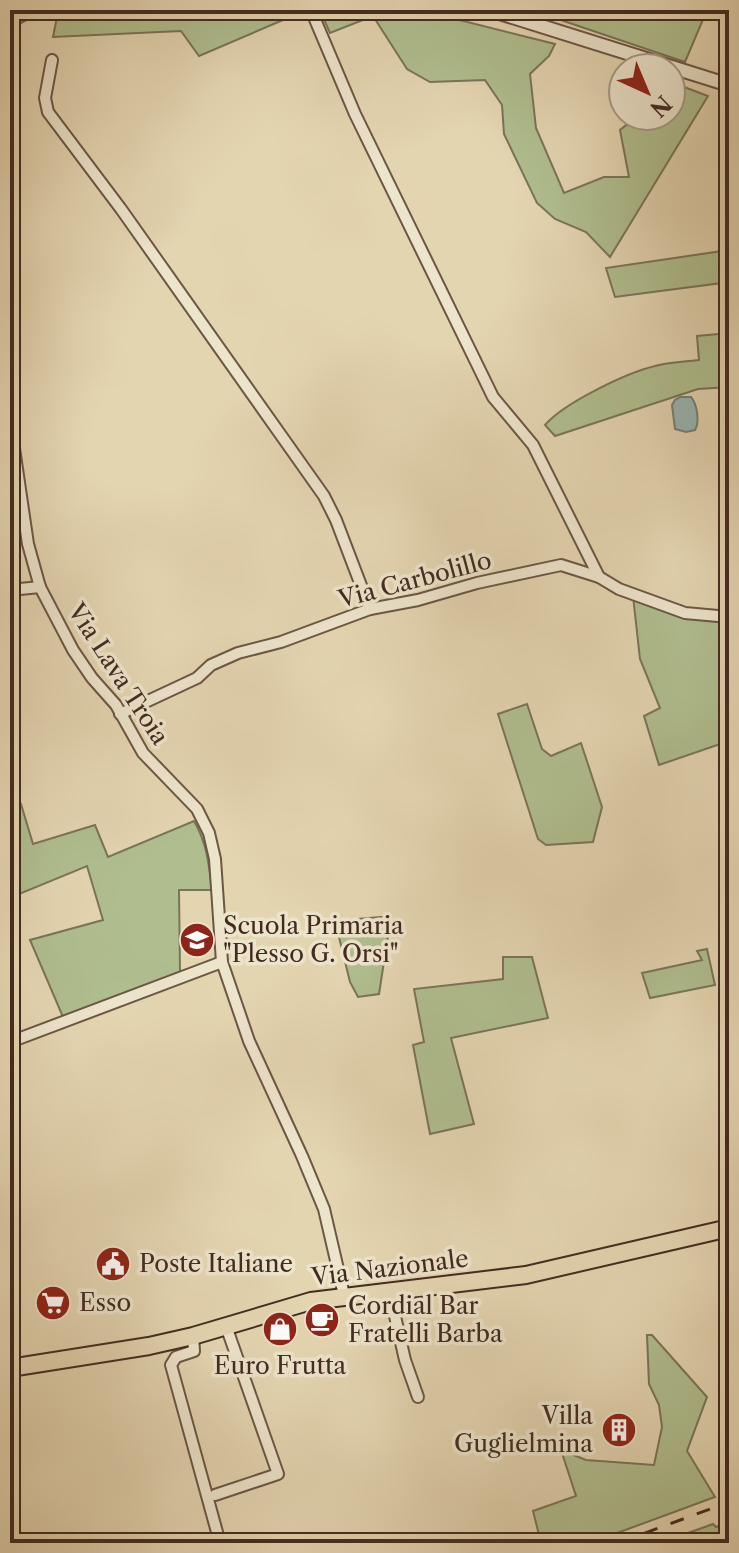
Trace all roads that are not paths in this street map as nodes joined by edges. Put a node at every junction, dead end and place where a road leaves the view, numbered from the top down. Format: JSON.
{"nodes":[{"id":1,"x":32,"y":10,"type":"edge"},
{"id":2,"x":311,"y":10,"type":"edge"},
{"id":3,"x":490,"y":10,"type":"edge"},
{"id":4,"x":528,"y":16,"type":"edge"},
{"id":5,"x":10,"y":22,"type":"edge"},
{"id":6,"x":52,"y":60,"type":"dead end"},
{"id":7,"x":729,"y":85,"type":"edge"},
{"id":8,"x":10,"y":421,"type":"edge"},
{"id":9,"x":599,"y":577,"type":"junction"},
{"id":10,"x":40,"y":587,"type":"junction"},
{"id":11,"x":10,"y":590,"type":"edge"},
{"id":12,"x":370,"y":609,"type":"junction"},
{"id":13,"x":729,"y":617,"type":"edge"},
{"id":14,"x":120,"y":714,"type":"junction"},
{"id":15,"x":222,"y":962,"type":"junction"},
{"id":16,"x":10,"y":1042,"type":"edge"},
{"id":17,"x":729,"y":1228,"type":"edge"},
{"id":18,"x":389,"y":1290,"type":"junction"},
{"id":19,"x":344,"y":1295,"type":"junction"},
{"id":20,"x":226,"y":1326,"type":"junction"},
{"id":21,"x":193,"y":1336,"type":"junction"},
{"id":22,"x":10,"y":1368,"type":"edge"},
{"id":23,"x":418,"y":1397,"type":"dead end"},
{"id":24,"x":215,"y":1495,"type":"dead end"},
{"id":25,"x":220,"y":1543,"type":"edge"}],
"edges":[{"from":1,"to":5,"type":"street"},
{"from":2,"to":9,"type":"street"},
{"from":3,"to":4,"type":"street"},
{"from":4,"to":7,"type":"street"},
{"from":6,"to":12,"type":"street"},
{"from":8,"to":10,"type":"street","name":"Via Lava Troia"},
{"from":9,"to":12,"type":"street","name":"Via Carbolillo"},
{"from":9,"to":13,"type":"street","name":"Via Carbolillo"},
{"from":10,"to":11,"type":"street"},
{"from":10,"to":14,"type":"street","name":"Via Lava Troia"},
{"from":12,"to":14,"type":"street","name":"Via Carbolillo"},
{"from":14,"to":15,"type":"street","name":"Via Lava Troia"},
{"from":15,"to":16,"type":"street"},
{"from":15,"to":19,"type":"street","name":"Via Lava Troia"},
{"from":17,"to":18,"type":"main road","name":"Via Nazionale"},
{"from":18,"to":19,"type":"main road","name":"Via Nazionale"},
{"from":18,"to":23,"type":"street"},
{"from":19,"to":20,"type":"main road","name":"Via Nazionale"},
{"from":20,"to":21,"type":"main road","name":"Via Nazionale"},
{"from":20,"to":24,"type":"street"},
{"from":21,"to":22,"type":"main road","name":"Via Nazionale"},
{"from":21,"to":25,"type":"street"}]}
